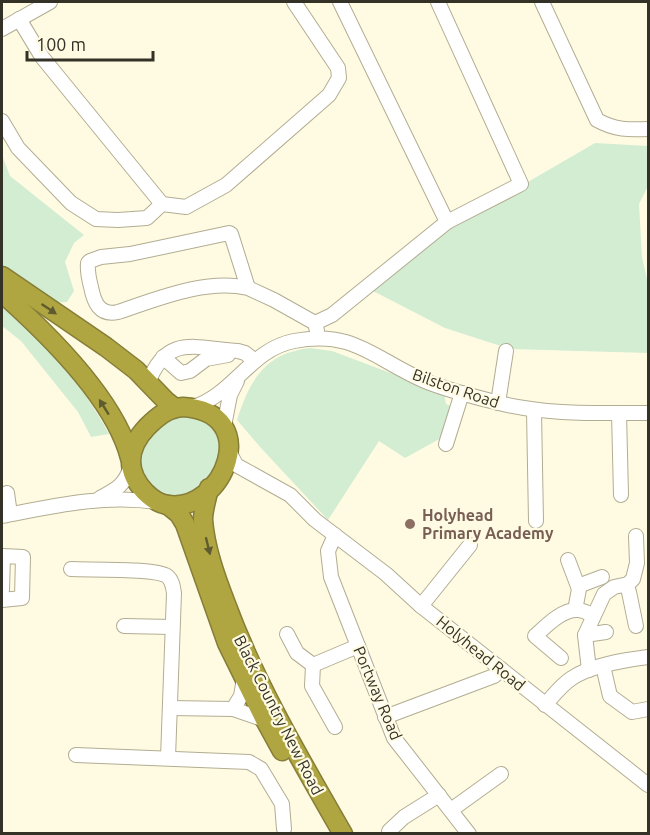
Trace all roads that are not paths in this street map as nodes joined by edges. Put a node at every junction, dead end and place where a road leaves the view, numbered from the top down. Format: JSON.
{"nodes":[{"id":1,"x":50,"y":2,"type":"edge"},
{"id":2,"x":294,"y":2,"type":"edge"},
{"id":3,"x":340,"y":2,"type":"edge"},
{"id":4,"x":438,"y":2,"type":"edge"},
{"id":5,"x":542,"y":2,"type":"edge"},
{"id":6,"x":19,"y":19,"type":"junction"},
{"id":7,"x":2,"y":29,"type":"edge"},
{"id":8,"x":2,"y":121,"type":"edge"},
{"id":9,"x":648,"y":129,"type":"edge"},
{"id":10,"x":162,"y":204,"type":"junction"},
{"id":11,"x":447,"y":222,"type":"junction"},
{"id":12,"x":2,"y":276,"type":"edge"},
{"id":13,"x":248,"y":288,"type":"junction"},
{"id":14,"x":2,"y":293,"type":"edge"},
{"id":15,"x":315,"y":324,"type":"junction"},
{"id":16,"x":319,"y":339,"type":"junction"},
{"id":17,"x":238,"y":351,"type":"junction"},
{"id":18,"x":506,"y":351,"type":"dead end"},
{"id":19,"x":169,"y":353,"type":"junction"},
{"id":20,"x":255,"y":361,"type":"junction"},
{"id":21,"x":242,"y":371,"type":"junction"},
{"id":22,"x":148,"y":383,"type":"junction"},
{"id":23,"x":462,"y":393,"type":"junction"},
{"id":24,"x":498,"y":403,"type":"junction"},
{"id":25,"x":184,"y":408,"type":"junction"},
{"id":26,"x":534,"y":411,"type":"junction"},
{"id":27,"x":619,"y":413,"type":"junction"},
{"id":28,"x":648,"y":413,"type":"edge"},
{"id":29,"x":224,"y":426,"type":"junction"},
{"id":30,"x":446,"y":444,"type":"dead end"},
{"id":31,"x":229,"y":451,"type":"junction"},
{"id":32,"x":131,"y":462,"type":"junction"},
{"id":33,"x":267,"y":481,"type":"junction"},
{"id":34,"x":214,"y":484,"type":"junction"},
{"id":35,"x":6,"y":493,"type":"dead end"},
{"id":36,"x":621,"y":495,"type":"dead end"},
{"id":37,"x":98,"y":499,"type":"junction"},
{"id":38,"x":163,"y":504,"type":"junction"},
{"id":39,"x":6,"y":515,"type":"edge"},
{"id":40,"x":536,"y":521,"type":"dead end"},
{"id":41,"x":335,"y":535,"type":"junction"},
{"id":42,"x":636,"y":536,"type":"dead end"},
{"id":43,"x":470,"y":545,"type":"dead end"},
{"id":44,"x":568,"y":560,"type":"dead end"},
{"id":45,"x":71,"y":569,"type":"dead end"},
{"id":46,"x":602,"y":577,"type":"dead end"},
{"id":47,"x":626,"y":585,"type":"junction"},
{"id":48,"x":578,"y":586,"type":"junction"},
{"id":49,"x":2,"y":590,"type":"edge"},
{"id":50,"x":2,"y":600,"type":"edge"},
{"id":51,"x":421,"y":606,"type":"junction"},
{"id":52,"x":578,"y":610,"type":"junction"},
{"id":53,"x":593,"y":615,"type":"junction"},
{"id":54,"x":636,"y":626,"type":"dead end"},
{"id":55,"x":124,"y":627,"type":"dead end"},
{"id":56,"x":172,"y":627,"type":"junction"},
{"id":57,"x":606,"y":632,"type":"dead end"},
{"id":58,"x":287,"y":634,"type":"dead end"},
{"id":59,"x":585,"y":635,"type":"junction"},
{"id":60,"x":358,"y":646,"type":"junction"},
{"id":61,"x":648,"y":657,"type":"edge"},
{"id":62,"x":561,"y":658,"type":"dead end"},
{"id":63,"x":313,"y":665,"type":"junction"},
{"id":64,"x":596,"y":668,"type":"junction"},
{"id":65,"x":501,"y":669,"type":"junction"},
{"id":66,"x":244,"y":679,"type":"junction"},
{"id":67,"x":545,"y":705,"type":"junction"},
{"id":68,"x":170,"y":708,"type":"junction"},
{"id":69,"x":233,"y":709,"type":"junction"},
{"id":70,"x":648,"y":710,"type":"edge"},
{"id":71,"x":385,"y":717,"type":"junction"},
{"id":72,"x":265,"y":720,"type":"junction"},
{"id":73,"x":335,"y":727,"type":"dead end"},
{"id":74,"x":76,"y":755,"type":"dead end"},
{"id":75,"x":168,"y":758,"type":"junction"},
{"id":76,"x":501,"y":774,"type":"dead end"},
{"id":77,"x":648,"y":785,"type":"edge"},
{"id":78,"x":439,"y":795,"type":"junction"},
{"id":79,"x":450,"y":810,"type":"junction"},
{"id":80,"x":284,"y":829,"type":"dead end"},
{"id":81,"x":390,"y":832,"type":"edge"},
{"id":82,"x":328,"y":834,"type":"edge"},
{"id":83,"x":343,"y":834,"type":"edge"},
{"id":84,"x":469,"y":834,"type":"edge"}],
"edges":[{"from":1,"to":6,"type":"street"},
{"from":2,"to":10,"type":"street"},
{"from":3,"to":11,"type":"street"},
{"from":4,"to":11,"type":"street"},
{"from":5,"to":9,"type":"street"},
{"from":6,"to":7,"type":"street"},
{"from":6,"to":10,"type":"street"},
{"from":8,"to":10,"type":"street"},
{"from":11,"to":15,"type":"street"},
{"from":12,"to":22,"type":"highway","one_way":true},
{"from":13,"to":13,"type":"street"},
{"from":13,"to":15,"type":"street"},
{"from":32,"to":14,"type":"highway","one_way":true},
{"from":15,"to":16,"type":"street"},
{"from":16,"to":20,"type":"street","name":"Bilston Road"},
{"from":16,"to":23,"type":"street","name":"Bilston Road"},
{"from":17,"to":19,"type":"street"},
{"from":17,"to":19,"type":"street"},
{"from":17,"to":20,"type":"street"},
{"from":18,"to":24,"type":"street"},
{"from":19,"to":22,"type":"street"},
{"from":20,"to":21,"type":"street","name":"Bilston Road"},
{"from":21,"to":25,"type":"street","name":"Bilston Road"},
{"from":21,"to":29,"type":"street","name":"Bilston Road"},
{"from":22,"to":25,"type":"highway"},
{"from":23,"to":24,"type":"street","name":"Bilston Road"},
{"from":23,"to":30,"type":"street"},
{"from":24,"to":26,"type":"street","name":"Bilston Road"},
{"from":25,"to":29,"type":"highway"},
{"from":25,"to":32,"type":"highway"},
{"from":26,"to":27,"type":"street","name":"Bilston Road"},
{"from":26,"to":40,"type":"street"},
{"from":27,"to":28,"type":"street","name":"Bilston Road"},
{"from":27,"to":36,"type":"street"},
{"from":29,"to":31,"type":"highway"},
{"from":31,"to":33,"type":"street","name":"Holyhead Road"},
{"from":31,"to":34,"type":"highway"},
{"from":32,"to":37,"type":"street"},
{"from":32,"to":38,"type":"highway"},
{"from":33,"to":34,"type":"street"},
{"from":33,"to":41,"type":"street","name":"Holyhead Road"},
{"from":34,"to":38,"type":"highway"},
{"from":34,"to":83,"type":"highway","name":"Black Country New Road","one_way":true},
{"from":35,"to":39,"type":"street"},
{"from":37,"to":38,"type":"street"},
{"from":37,"to":39,"type":"street"},
{"from":38,"to":66,"type":"highway","name":"Black Country New Road"},
{"from":41,"to":51,"type":"street","name":"Holyhead Road"},
{"from":41,"to":60,"type":"street","name":"Portway Road"},
{"from":42,"to":47,"type":"street"},
{"from":43,"to":51,"type":"street"},
{"from":44,"to":48,"type":"street"},
{"from":45,"to":56,"type":"street"},
{"from":46,"to":48,"type":"street"},
{"from":47,"to":53,"type":"street"},
{"from":47,"to":54,"type":"street"},
{"from":48,"to":52,"type":"street"},
{"from":49,"to":50,"type":"street"},
{"from":51,"to":65,"type":"street","name":"Holyhead Road"},
{"from":52,"to":53,"type":"street"},
{"from":52,"to":62,"type":"street"},
{"from":53,"to":59,"type":"street"},
{"from":55,"to":56,"type":"street"},
{"from":56,"to":68,"type":"street"},
{"from":57,"to":59,"type":"street"},
{"from":58,"to":63,"type":"street"},
{"from":59,"to":64,"type":"street"},
{"from":60,"to":63,"type":"street"},
{"from":60,"to":71,"type":"street","name":"Portway Road"},
{"from":61,"to":64,"type":"street"},
{"from":63,"to":73,"type":"street"},
{"from":64,"to":67,"type":"street"},
{"from":64,"to":70,"type":"street"},
{"from":65,"to":67,"type":"street","name":"Holyhead Road"},
{"from":65,"to":71,"type":"street"},
{"from":66,"to":69,"type":"street"},
{"from":66,"to":72,"type":"highway","name":"Black Country New Road"},
{"from":67,"to":77,"type":"street","name":"Holyhead Road"},
{"from":68,"to":69,"type":"street"},
{"from":68,"to":75,"type":"street"},
{"from":69,"to":72,"type":"street"},
{"from":71,"to":78,"type":"street","name":"Portway Road"},
{"from":72,"to":82,"type":"highway","name":"Black Country New Road"},
{"from":74,"to":75,"type":"street"},
{"from":75,"to":80,"type":"street"},
{"from":76,"to":79,"type":"street"},
{"from":78,"to":79,"type":"street","name":"Portway Road"},
{"from":78,"to":81,"type":"street"},
{"from":79,"to":84,"type":"street","name":"Portway Road"}]}
